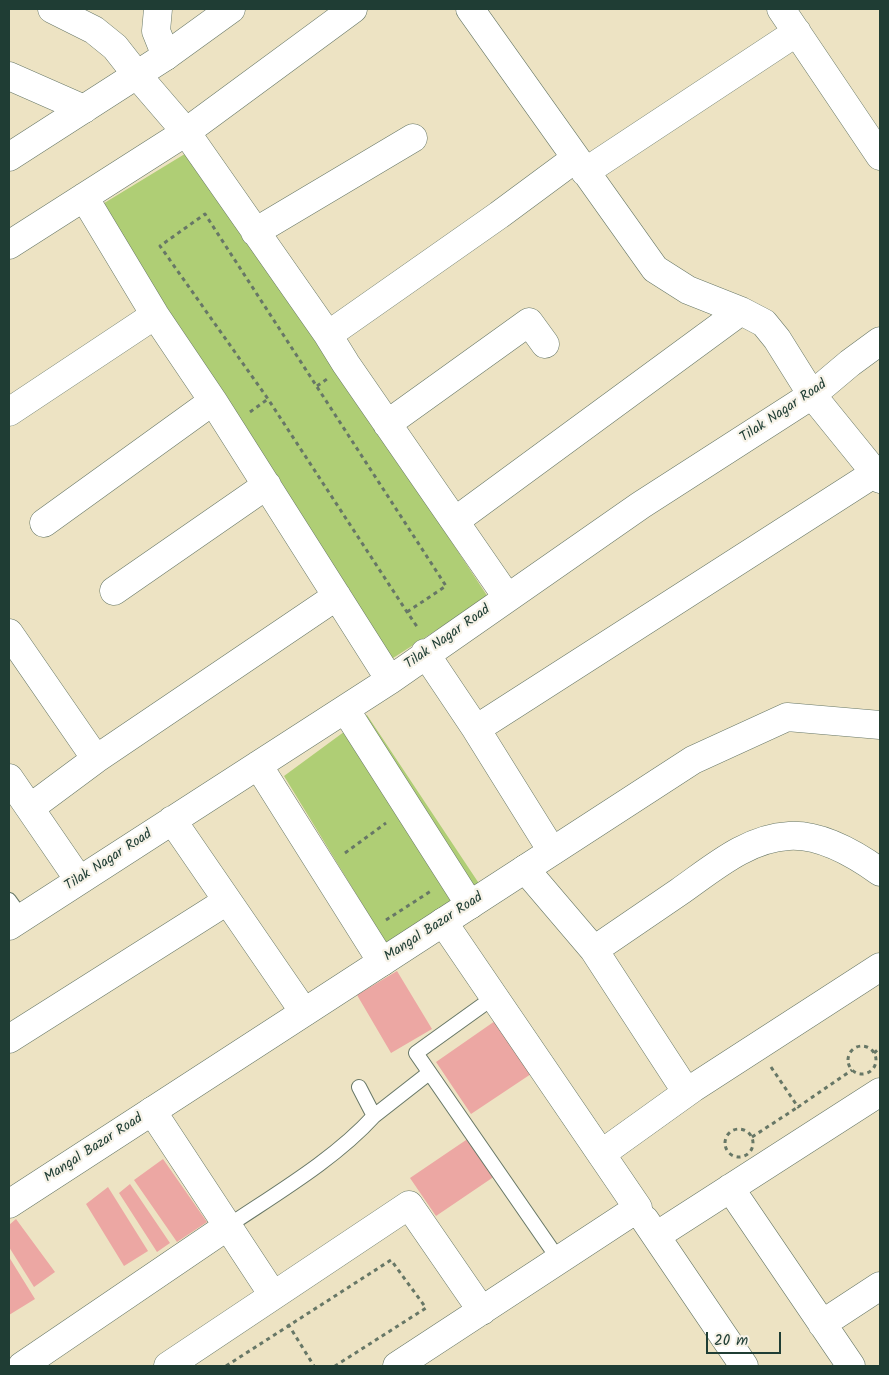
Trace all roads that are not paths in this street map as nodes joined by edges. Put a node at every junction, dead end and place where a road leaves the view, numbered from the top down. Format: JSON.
{"nodes":[{"id":1,"x":54,"y":9,"type":"edge"},
{"id":2,"x":158,"y":9,"type":"edge"},
{"id":3,"x":231,"y":9,"type":"edge"},
{"id":4,"x":353,"y":9,"type":"edge"},
{"id":5,"x":470,"y":9,"type":"edge"},
{"id":6,"x":781,"y":9,"type":"edge"},
{"id":7,"x":797,"y":32,"type":"junction"},
{"id":8,"x":166,"y":56,"type":"junction"},
{"id":9,"x":137,"y":75,"type":"junction"},
{"id":10,"x":9,"y":76,"type":"edge"},
{"id":11,"x":84,"y":109,"type":"junction"},
{"id":12,"x":186,"y":132,"type":"junction"},
{"id":13,"x":413,"y":138,"type":"dead end"},
{"id":14,"x":9,"y":156,"type":"edge"},
{"id":15,"x":880,"y":156,"type":"edge"},
{"id":16,"x":581,"y":165,"type":"junction"},
{"id":17,"x":84,"y":197,"type":"junction"},
{"id":18,"x":255,"y":232,"type":"junction"},
{"id":19,"x":9,"y":245,"type":"edge"},
{"id":20,"x":741,"y":311,"type":"junction"},
{"id":21,"x":155,"y":315,"type":"junction"},
{"id":22,"x":328,"y":335,"type":"junction"},
{"id":23,"x":880,"y":341,"type":"edge"},
{"id":24,"x":545,"y":344,"type":"dead end"},
{"id":25,"x":812,"y":395,"type":"junction"},
{"id":26,"x":213,"y":401,"type":"junction"},
{"id":27,"x":9,"y":412,"type":"edge"},
{"id":28,"x":387,"y":424,"type":"junction"},
{"id":29,"x":878,"y":474,"type":"edge"},
{"id":30,"x":267,"y":485,"type":"junction"},
{"id":31,"x":455,"y":521,"type":"junction"},
{"id":32,"x":44,"y":522,"type":"dead end"},
{"id":33,"x":114,"y":591,"type":"dead end"},
{"id":34,"x":337,"y":596,"type":"junction"},
{"id":35,"x":507,"y":597,"type":"junction"},
{"id":36,"x":9,"y":633,"type":"edge"},
{"id":37,"x":425,"y":653,"type":"junction"},
{"id":38,"x":390,"y":680,"type":"junction"},
{"id":39,"x":345,"y":709,"type":"junction"},
{"id":40,"x":880,"y":725,"type":"edge"},
{"id":41,"x":476,"y":729,"type":"junction"},
{"id":42,"x":96,"y":759,"type":"junction"},
{"id":43,"x":258,"y":765,"type":"junction"},
{"id":44,"x":9,"y":778,"type":"edge"},
{"id":45,"x":30,"y":808,"type":"junction"},
{"id":46,"x":172,"y":820,"type":"junction"},
{"id":47,"x":552,"y":851,"type":"junction"},
{"id":48,"x":526,"y":869,"type":"junction"},
{"id":49,"x":880,"y":872,"type":"edge"},
{"id":50,"x":80,"y":880,"type":"junction"},
{"id":51,"x":227,"y":901,"type":"junction"},
{"id":52,"x":470,"y":905,"type":"junction"},
{"id":53,"x":13,"y":915,"type":"edge"},
{"id":54,"x":443,"y":922,"type":"junction"},
{"id":55,"x":594,"y":950,"type":"junction"},
{"id":56,"x":382,"y":962,"type":"junction"},
{"id":57,"x":880,"y":966,"type":"edge"},
{"id":58,"x":494,"y":997,"type":"junction"},
{"id":59,"x":304,"y":1012,"type":"junction"},
{"id":60,"x":9,"y":1039,"type":"edge"},
{"id":61,"x":429,"y":1073,"type":"junction"},
{"id":62,"x":359,"y":1087,"type":"dead end"},
{"id":63,"x":693,"y":1088,"type":"junction"},
{"id":64,"x":880,"y":1092,"type":"edge"},
{"id":65,"x":152,"y":1111,"type":"junction"},
{"id":66,"x":374,"y":1116,"type":"junction"},
{"id":67,"x":601,"y":1154,"type":"junction"},
{"id":68,"x":730,"y":1188,"type":"junction"},
{"id":69,"x":9,"y":1204,"type":"edge"},
{"id":70,"x":638,"y":1208,"type":"junction"},
{"id":71,"x":228,"y":1226,"type":"junction"},
{"id":72,"x":656,"y":1236,"type":"junction"},
{"id":73,"x":559,"y":1260,"type":"junction"},
{"id":74,"x":880,"y":1286,"type":"edge"},
{"id":75,"x":273,"y":1295,"type":"junction"},
{"id":76,"x":482,"y":1311,"type":"junction"},
{"id":77,"x":822,"y":1324,"type":"junction"},
{"id":78,"x":22,"y":1366,"type":"edge"},
{"id":79,"x":168,"y":1366,"type":"edge"},
{"id":80,"x":397,"y":1366,"type":"edge"},
{"id":81,"x":744,"y":1366,"type":"edge"},
{"id":82,"x":851,"y":1366,"type":"edge"}],
"edges":[{"from":1,"to":9,"type":"street"},
{"from":2,"to":8,"type":"street"},
{"from":3,"to":8,"type":"street"},
{"from":4,"to":12,"type":"street"},
{"from":5,"to":16,"type":"street"},
{"from":6,"to":7,"type":"street"},
{"from":7,"to":15,"type":"street"},
{"from":7,"to":16,"type":"street"},
{"from":8,"to":9,"type":"street"},
{"from":9,"to":11,"type":"street"},
{"from":9,"to":12,"type":"street"},
{"from":10,"to":11,"type":"street"},
{"from":11,"to":14,"type":"street"},
{"from":12,"to":17,"type":"street"},
{"from":12,"to":18,"type":"street"},
{"from":13,"to":18,"type":"street"},
{"from":16,"to":20,"type":"street"},
{"from":16,"to":22,"type":"street"},
{"from":17,"to":19,"type":"street"},
{"from":17,"to":21,"type":"street"},
{"from":18,"to":22,"type":"street"},
{"from":20,"to":25,"type":"street"},
{"from":20,"to":31,"type":"street"},
{"from":21,"to":26,"type":"street"},
{"from":21,"to":27,"type":"street"},
{"from":22,"to":28,"type":"street"},
{"from":23,"to":25,"type":"street","name":"Tilak Nagar Road"},
{"from":24,"to":28,"type":"street"},
{"from":25,"to":29,"type":"street"},
{"from":25,"to":35,"type":"street","name":"Tilak Nagar Road"},
{"from":26,"to":30,"type":"street"},
{"from":26,"to":32,"type":"street"},
{"from":28,"to":31,"type":"street"},
{"from":29,"to":41,"type":"street"},
{"from":30,"to":33,"type":"street"},
{"from":30,"to":34,"type":"street"},
{"from":31,"to":35,"type":"street"},
{"from":34,"to":38,"type":"street"},
{"from":34,"to":42,"type":"street"},
{"from":35,"to":37,"type":"street","name":"Tilak Nagar Road"},
{"from":36,"to":42,"type":"street"},
{"from":37,"to":38,"type":"street","name":"Tilak Nagar Road"},
{"from":37,"to":41,"type":"street"},
{"from":38,"to":39,"type":"street","name":"Tilak Nagar Road"},
{"from":39,"to":43,"type":"street","name":"Tilak Nagar Road"},
{"from":39,"to":52,"type":"street"},
{"from":40,"to":47,"type":"street","name":"Mangal Bazar Road"},
{"from":41,"to":47,"type":"street"},
{"from":42,"to":45,"type":"street"},
{"from":43,"to":46,"type":"street","name":"Tilak Nagar Road"},
{"from":43,"to":56,"type":"street"},
{"from":44,"to":45,"type":"street"},
{"from":45,"to":50,"type":"street"},
{"from":46,"to":50,"type":"street","name":"Tilak Nagar Road"},
{"from":46,"to":51,"type":"street"},
{"from":47,"to":48,"type":"street","name":"Mangal Bazar Road"},
{"from":48,"to":52,"type":"street","name":"Mangal Bazar Road"},
{"from":48,"to":55,"type":"street"},
{"from":49,"to":55,"type":"street"},
{"from":50,"to":53,"type":"street","name":"Tilak Nagar Road"},
{"from":51,"to":59,"type":"street"},
{"from":51,"to":60,"type":"street"},
{"from":52,"to":54,"type":"street","name":"Mangal Bazar Road"},
{"from":54,"to":56,"type":"street","name":"Mangal Bazar Road"},
{"from":54,"to":58,"type":"street"},
{"from":55,"to":63,"type":"street"},
{"from":56,"to":59,"type":"street","name":"Mangal Bazar Road"},
{"from":57,"to":63,"type":"street"},
{"from":58,"to":61,"type":"lane"},
{"from":58,"to":67,"type":"street"},
{"from":59,"to":65,"type":"street","name":"Mangal Bazar Road"},
{"from":61,"to":66,"type":"lane"},
{"from":61,"to":73,"type":"lane"},
{"from":62,"to":66,"type":"lane"},
{"from":63,"to":67,"type":"street"},
{"from":64,"to":68,"type":"street"},
{"from":65,"to":69,"type":"street","name":"Mangal Bazar Road"},
{"from":65,"to":71,"type":"street"},
{"from":66,"to":71,"type":"lane"},
{"from":67,"to":70,"type":"street"},
{"from":68,"to":72,"type":"street"},
{"from":68,"to":77,"type":"street"},
{"from":70,"to":72,"type":"street"},
{"from":70,"to":73,"type":"street"},
{"from":71,"to":75,"type":"street"},
{"from":71,"to":78,"type":"street"},
{"from":72,"to":81,"type":"street"},
{"from":73,"to":76,"type":"street"},
{"from":74,"to":77,"type":"street"},
{"from":75,"to":76,"type":"street"},
{"from":75,"to":79,"type":"street"},
{"from":76,"to":80,"type":"street"},
{"from":77,"to":82,"type":"street"}]}
